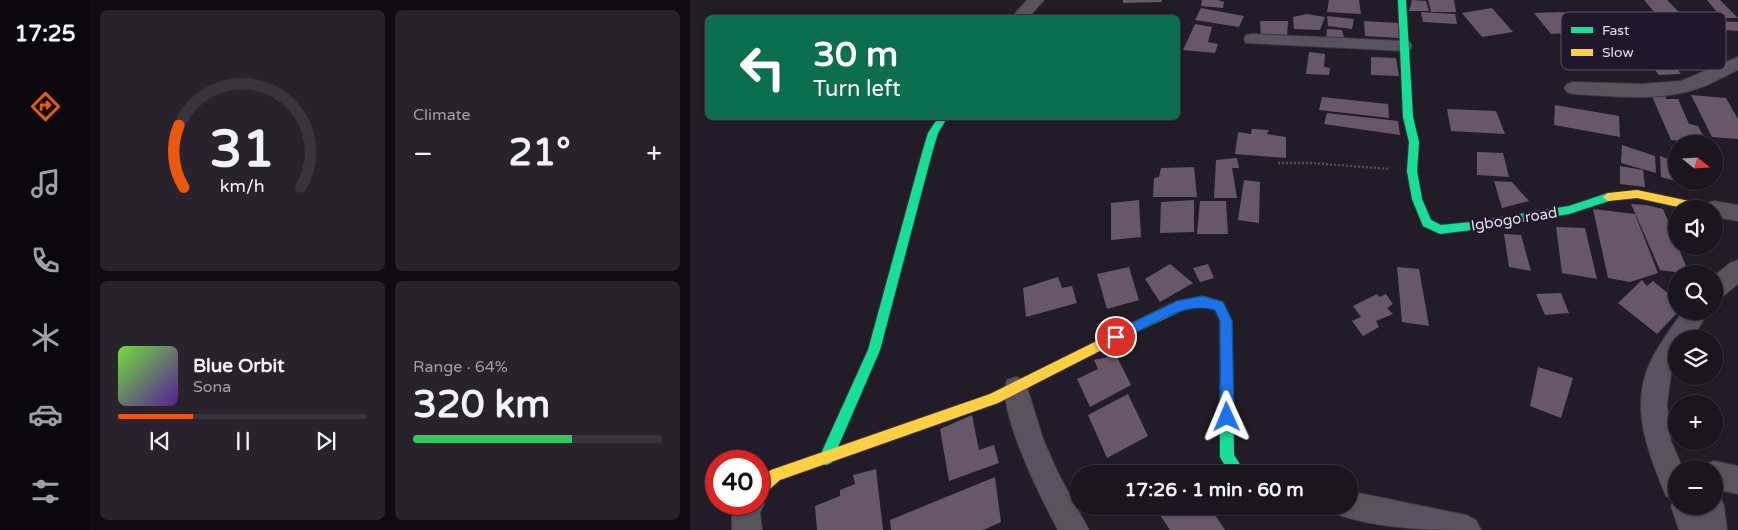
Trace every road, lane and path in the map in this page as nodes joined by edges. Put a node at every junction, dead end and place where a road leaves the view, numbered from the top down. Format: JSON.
{"nodes":[{"id":1,"x":1036,"y":0,"type":"edge"},
{"id":2,"x":1402,"y":0,"type":"edge"},
{"id":3,"x":1022,"y":15,"type":"edge"},
{"id":4,"x":1252,"y":39,"type":"dead end"},
{"id":5,"x":1404,"y":46,"type":"junction"},
{"id":6,"x":1738,"y":63,"type":"edge"},
{"id":7,"x":1726,"y":69,"type":"edge"},
{"id":8,"x":1724,"y":70,"type":"edge"},
{"id":9,"x":1573,"y":88,"type":"dead end"},
{"id":10,"x":941,"y":120,"type":"edge"},
{"id":11,"x":1278,"y":163,"type":"dead end"},
{"id":12,"x":1412,"y":171,"type":"junction"},
{"id":13,"x":1668,"y":201,"type":"edge"},
{"id":14,"x":1723,"y":211,"type":"edge"},
{"id":15,"x":1738,"y":212,"type":"edge"},
{"id":16,"x":1738,"y":270,"type":"edge"},
{"id":17,"x":1723,"y":282,"type":"edge"},
{"id":18,"x":1668,"y":357,"type":"edge"},
{"id":19,"x":1016,"y":389,"type":"junction"},
{"id":20,"x":826,"y":458,"type":"junction"},
{"id":21,"x":1233,"y":465,"type":"edge"},
{"id":22,"x":1668,"y":466,"type":"edge"},
{"id":23,"x":1723,"y":477,"type":"edge"},
{"id":24,"x":770,"y":480,"type":"edge"},
{"id":25,"x":1738,"y":480,"type":"edge"},
{"id":26,"x":1358,"y":507,"type":"edge"},
{"id":27,"x":746,"y":515,"type":"edge"},
{"id":28,"x":1688,"y":515,"type":"edge"},
{"id":29,"x":1711,"y":515,"type":"edge"},
{"id":30,"x":747,"y":530,"type":"edge"},
{"id":31,"x":1074,"y":530,"type":"edge"},
{"id":32,"x":1466,"y":530,"type":"edge"},
{"id":33,"x":1694,"y":530,"type":"edge"},
{"id":34,"x":1712,"y":530,"type":"edge"}],
"edges":[{"from":1,"to":3,"type":"street"},
{"from":2,"to":5,"type":"street","name":"Igbogo road"},
{"from":4,"to":5,"type":"street"},
{"from":5,"to":12,"type":"street","name":"Igbogo road"},
{"from":6,"to":7,"type":"street"},
{"from":8,"to":9,"type":"street"},
{"from":10,"to":20,"type":"street"},
{"from":11,"to":12,"type":"path"},
{"from":12,"to":13,"type":"street","name":"Igbogo road"},
{"from":14,"to":15,"type":"street"},
{"from":16,"to":17,"type":"street"},
{"from":18,"to":22,"type":"street"},
{"from":19,"to":20,"type":"street"},
{"from":19,"to":21,"type":"street"},
{"from":19,"to":31,"type":"street"},
{"from":20,"to":24,"type":"street"},
{"from":23,"to":25,"type":"street"},
{"from":26,"to":32,"type":"street"},
{"from":27,"to":30,"type":"street"},
{"from":28,"to":33,"type":"street"},
{"from":29,"to":34,"type":"street"}]}
